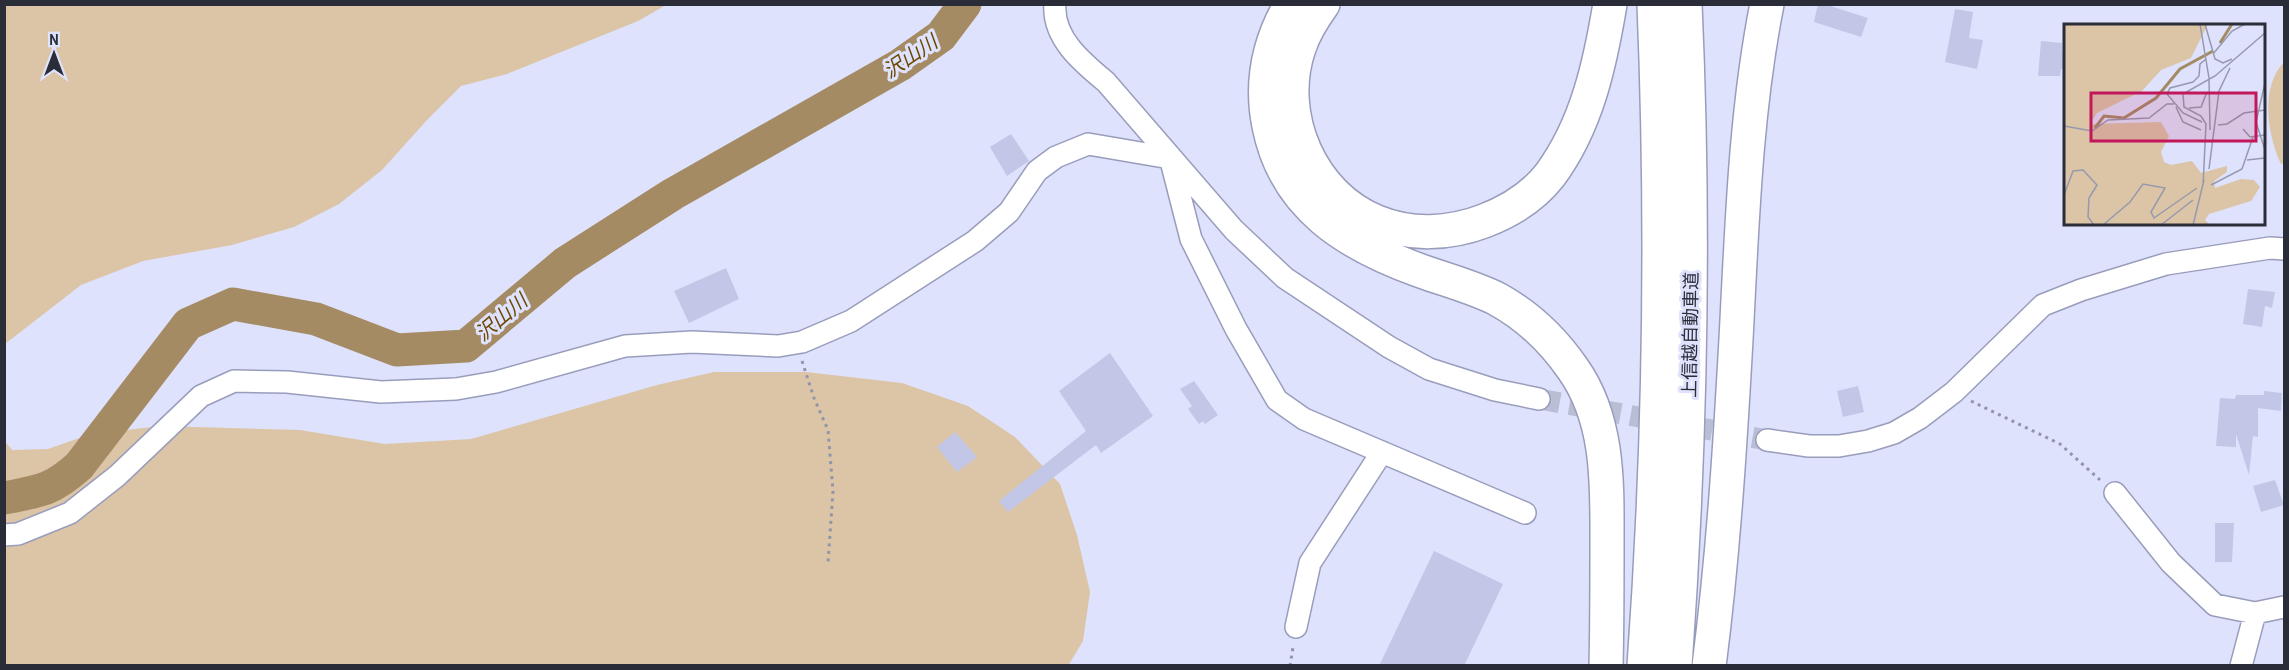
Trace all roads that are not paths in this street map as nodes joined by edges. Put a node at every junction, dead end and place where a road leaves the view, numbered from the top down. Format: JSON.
{"nodes":[{"id":1,"x":1055,"y":4,"type":"edge"},
{"id":2,"x":1291,"y":4,"type":"edge"},
{"id":3,"x":1323,"y":4,"type":"edge"},
{"id":4,"x":1610,"y":4,"type":"edge"},
{"id":5,"x":1654,"y":4,"type":"edge"},
{"id":6,"x":1685,"y":4,"type":"edge"},
{"id":7,"x":1767,"y":4,"type":"edge"},
{"id":8,"x":1170,"y":158,"type":"junction"},
{"id":9,"x":2284,"y":249,"type":"edge"},
{"id":10,"x":1539,"y":399,"type":"tunnel mouth"},
{"id":11,"x":1767,"y":440,"type":"tunnel mouth"},
{"id":12,"x":1382,"y":452,"type":"junction"},
{"id":13,"x":2115,"y":494,"type":"road end"},
{"id":14,"x":1525,"y":513,"type":"dead end"},
{"id":15,"x":4,"y":535,"type":"edge"},
{"id":16,"x":2284,"y":607,"type":"edge"},
{"id":17,"x":2255,"y":613,"type":"junction"},
{"id":18,"x":1296,"y":627,"type":"dead end"},
{"id":19,"x":1606,"y":666,"type":"edge"},
{"id":20,"x":1644,"y":666,"type":"edge"},
{"id":21,"x":1675,"y":666,"type":"edge"},
{"id":22,"x":1709,"y":666,"type":"edge"},
{"id":23,"x":2241,"y":666,"type":"edge"}],
"edges":[{"from":1,"to":8,"type":"street"},
{"from":2,"to":19,"type":"highway"},
{"from":3,"to":4,"type":"highway"},
{"from":5,"to":20,"type":"highway","name":"上信越自動車道"},
{"from":6,"to":21,"type":"highway","name":"上信越自動車道"},
{"from":7,"to":22,"type":"highway"},
{"from":8,"to":10,"type":"street"},
{"from":8,"to":12,"type":"street"},
{"from":8,"to":15,"type":"street"},
{"from":9,"to":11,"type":"street"},
{"from":12,"to":14,"type":"street"},
{"from":12,"to":18,"type":"street"},
{"from":13,"to":17,"type":"street"},
{"from":16,"to":17,"type":"street"},
{"from":17,"to":23,"type":"street"}]}
